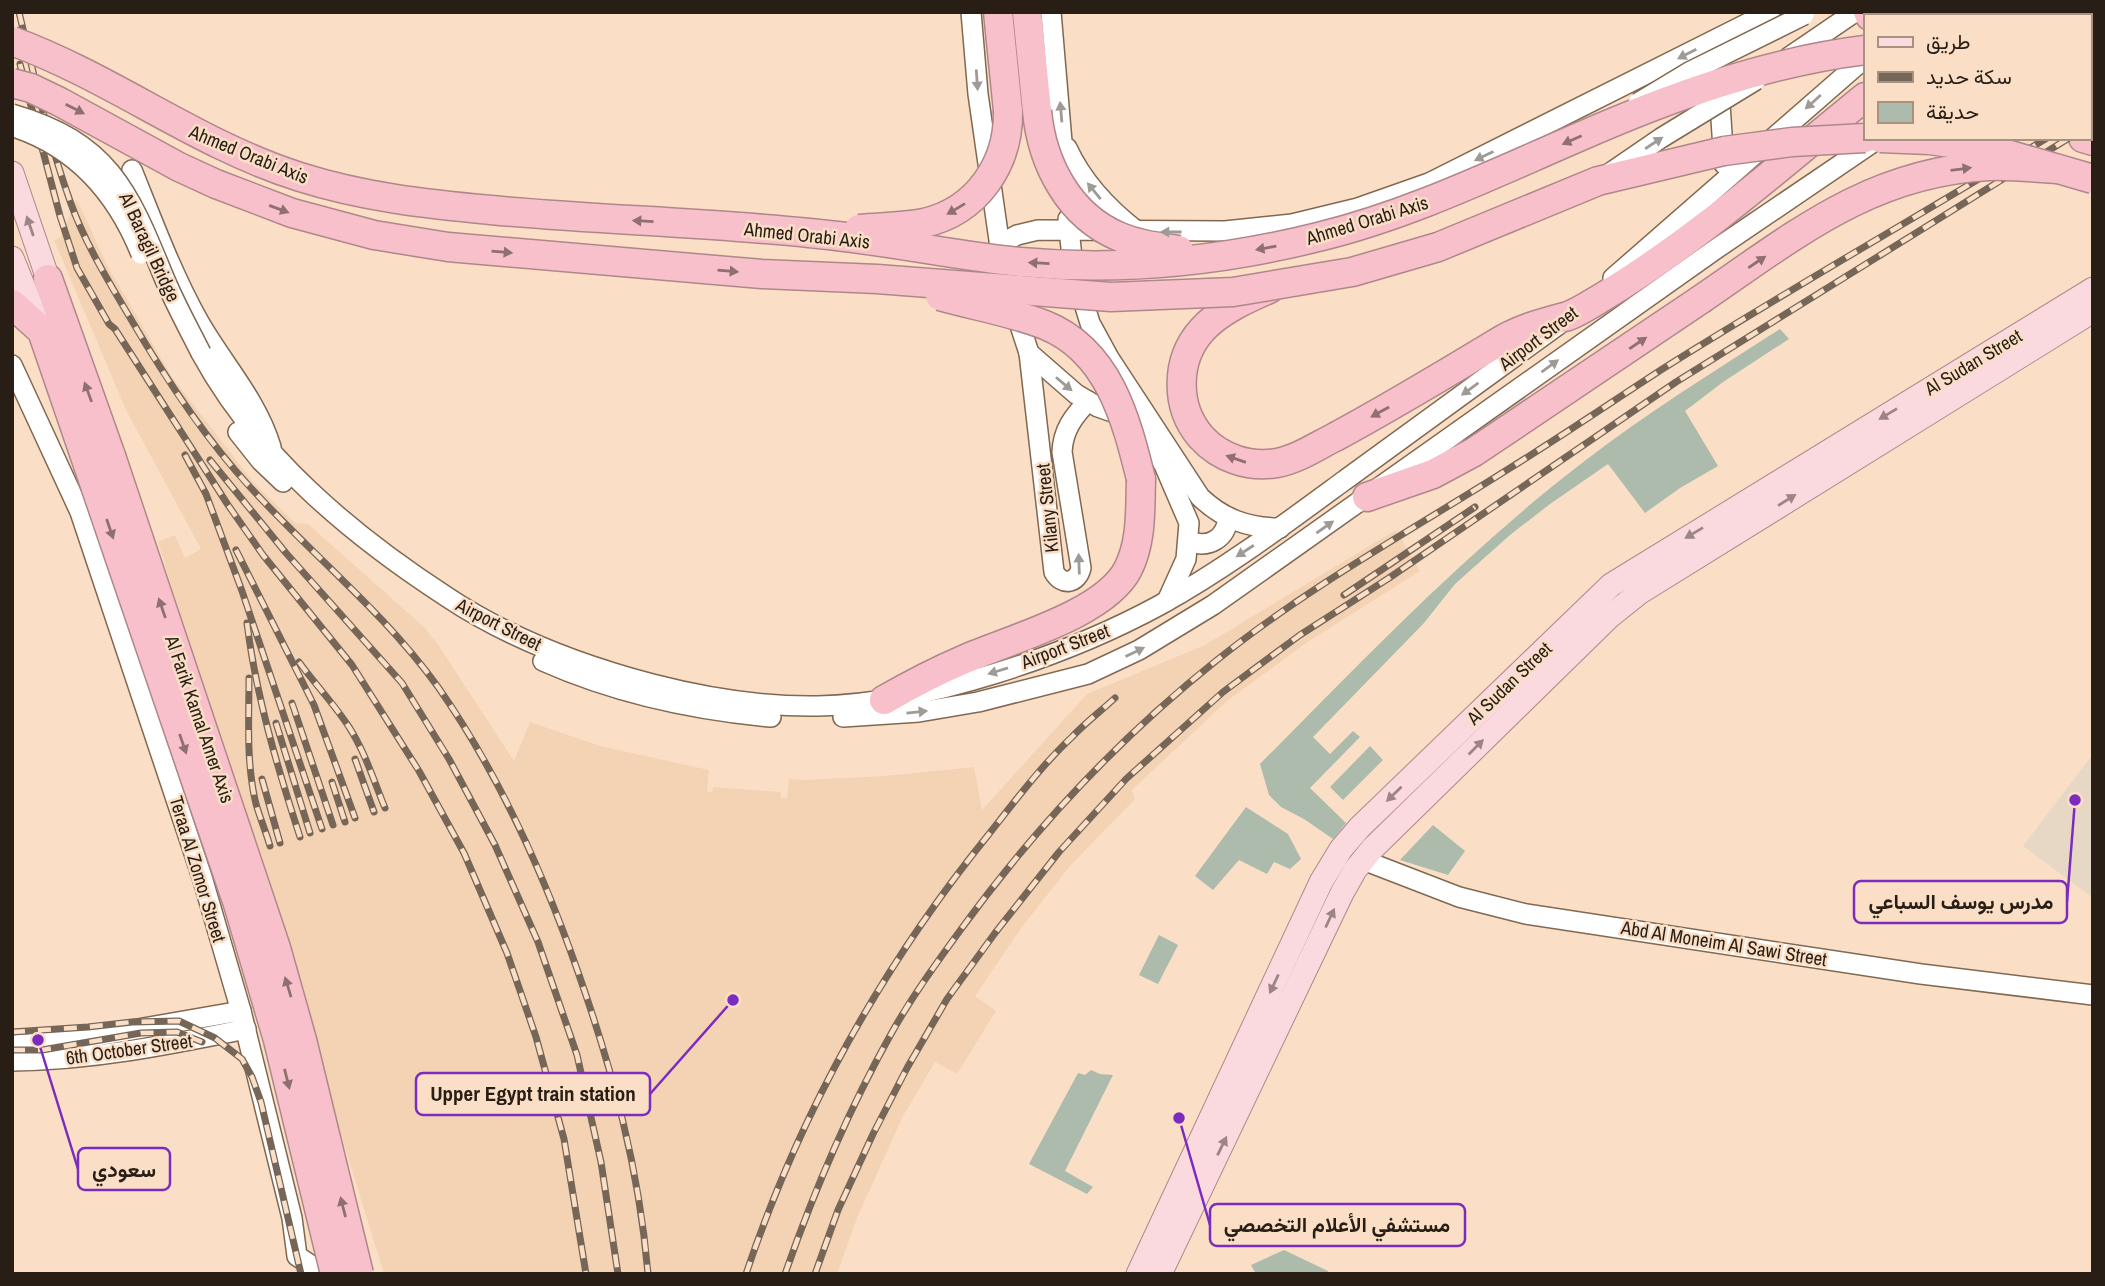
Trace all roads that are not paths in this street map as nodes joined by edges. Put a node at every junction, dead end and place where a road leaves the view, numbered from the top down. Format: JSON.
{"nodes":[{"id":1,"x":971,"y":12,"type":"edge"},
{"id":2,"x":998,"y":12,"type":"edge"},
{"id":3,"x":1027,"y":12,"type":"edge"},
{"id":4,"x":1051,"y":12,"type":"edge"},
{"id":5,"x":1770,"y":12,"type":"edge"},
{"id":6,"x":1811,"y":12,"type":"edge"},
{"id":7,"x":1855,"y":12,"type":"edge"},
{"id":8,"x":1715,"y":39,"type":"junction"},
{"id":9,"x":12,"y":41,"type":"edge"},
{"id":10,"x":1864,"y":50,"type":"edge"},
{"id":11,"x":1864,"y":59,"type":"edge"},
{"id":12,"x":12,"y":83,"type":"edge"},
{"id":13,"x":1856,"y":104,"type":"edge"},
{"id":14,"x":12,"y":114,"type":"edge"},
{"id":15,"x":1611,"y":123,"type":"junction"},
{"id":16,"x":12,"y":127,"type":"edge"},
{"id":17,"x":1864,"y":138,"type":"edge"},
{"id":18,"x":1063,"y":139,"type":"junction"},
{"id":19,"x":1877,"y":140,"type":"edge"},
{"id":20,"x":1929,"y":140,"type":"edge"},
{"id":21,"x":2059,"y":169,"type":"junction"},
{"id":22,"x":132,"y":170,"type":"dead end"},
{"id":23,"x":12,"y":173,"type":"edge"},
{"id":24,"x":2093,"y":179,"type":"edge"},
{"id":25,"x":1598,"y":181,"type":"junction"},
{"id":26,"x":1725,"y":181,"type":"junction"},
{"id":27,"x":1069,"y":230,"type":"junction"},
{"id":28,"x":1138,"y":232,"type":"junction"},
{"id":29,"x":811,"y":233,"type":"junction"},
{"id":30,"x":999,"y":246,"type":"junction"},
{"id":31,"x":1213,"y":256,"type":"junction"},
{"id":32,"x":12,"y":258,"type":"edge"},
{"id":33,"x":48,"y":279,"type":"joint"},
{"id":34,"x":877,"y":279,"type":"junction"},
{"id":35,"x":1273,"y":287,"type":"junction"},
{"id":36,"x":2093,"y":289,"type":"edge"},
{"id":37,"x":12,"y":304,"type":"edge"},
{"id":38,"x":2093,"y":311,"type":"edge"},
{"id":39,"x":1570,"y":315,"type":"junction"},
{"id":40,"x":42,"y":331,"type":"junction"},
{"id":41,"x":1029,"y":353,"type":"junction"},
{"id":42,"x":195,"y":355,"type":"junction"},
{"id":43,"x":12,"y":365,"type":"edge"},
{"id":44,"x":1088,"y":401,"type":"junction"},
{"id":45,"x":273,"y":454,"type":"junction"},
{"id":46,"x":99,"y":461,"type":"junction"},
{"id":47,"x":1367,"y":498,"type":"junction"},
{"id":48,"x":1228,"y":518,"type":"junction"},
{"id":49,"x":1280,"y":528,"type":"junction"},
{"id":50,"x":1189,"y":541,"type":"junction"},
{"id":51,"x":369,"y":547,"type":"junction"},
{"id":52,"x":1167,"y":601,"type":"junction"},
{"id":53,"x":884,"y":700,"type":"junction"},
{"id":54,"x":1430,"y":760,"type":"junction"},
{"id":55,"x":1446,"y":776,"type":"junction"},
{"id":56,"x":1363,"y":859,"type":"junction"},
{"id":57,"x":2093,"y":995,"type":"edge"},
{"id":58,"x":244,"y":1020,"type":"junction"},
{"id":59,"x":12,"y":1045,"type":"edge"},
{"id":60,"x":12,"y":1061,"type":"edge"},
{"id":61,"x":335,"y":1274,"type":"edge"},
{"id":62,"x":359,"y":1274,"type":"edge"},
{"id":63,"x":371,"y":1274,"type":"edge"},
{"id":64,"x":1138,"y":1274,"type":"edge"},
{"id":65,"x":1160,"y":1274,"type":"edge"}],
"edges":[{"from":1,"to":30,"type":"street","one_way":true},
{"from":2,"to":29,"type":"highway","one_way":true,"bridge":true},
{"from":3,"to":31,"type":"highway","bridge":true},
{"from":18,"to":4,"type":"street","one_way":true},
{"from":5,"to":8,"type":"street"},
{"from":6,"to":15,"type":"street","name":"Ahmed Orabi Axis","bridge":true},
{"from":25,"to":7,"type":"street","name":"Ahmed Orabi Axis","one_way":true,"bridge":true},
{"from":8,"to":26,"type":"street"},
{"from":8,"to":28,"type":"street","one_way":true},
{"from":29,"to":9,"type":"highway","name":"Ahmed Orabi Axis","one_way":true,"bridge":true},
{"from":10,"to":15,"type":"highway","name":"Ahmed Orabi Axis","bridge":true},
{"from":11,"to":26,"type":"street","name":"Airport Street","one_way":true},
{"from":12,"to":34,"type":"highway","name":"Ahmed Orabi Axis","one_way":true,"bridge":true},
{"from":13,"to":39,"type":"highway"},
{"from":14,"to":42,"type":"street","name":"Al Baragil Bridge","bridge":true},
{"from":15,"to":31,"type":"highway","name":"Ahmed Orabi Axis","one_way":true,"bridge":true},
{"from":16,"to":42,"type":"street","name":"Al Baragil Bridge","bridge":true},
{"from":17,"to":25,"type":"highway","name":"Ahmed Orabi Axis","bridge":true},
{"from":18,"to":27,"type":"street"},
{"from":28,"to":18,"type":"street","one_way":true},
{"from":47,"to":19,"type":"street","name":"Airport Street","one_way":true},
{"from":20,"to":21,"type":"highway","bridge":true},
{"from":21,"to":24,"type":"highway","bridge":true},
{"from":47,"to":21,"type":"highway","one_way":true,"bridge":true},
{"from":22,"to":45,"type":"street"},
{"from":33,"to":23,"type":"main road","name":"Al Farik Kamal Amer Axis","one_way":true},
{"from":25,"to":35,"type":"highway","name":"Ahmed Orabi Axis","bridge":true},
{"from":26,"to":39,"type":"street","name":"Airport Street"},
{"from":27,"to":28,"type":"street"},
{"from":27,"to":30,"type":"street"},
{"from":27,"to":48,"type":"street"},
{"from":31,"to":29,"type":"highway","name":"Ahmed Orabi Axis","one_way":true,"bridge":true},
{"from":30,"to":41,"type":"street"},
{"from":32,"to":40,"type":"main road","name":"Al Farik Kamal Amer Axis"},
{"from":46,"to":33,"type":"highway","name":"Al Farik Kamal Amer Axis","one_way":true},
{"from":34,"to":35,"type":"highway","name":"Ahmed Orabi Axis","bridge":true},
{"from":34,"to":53,"type":"highway","bridge":true},
{"from":39,"to":35,"type":"highway","one_way":true},
{"from":36,"to":54,"type":"main road","name":"Al Sudan Street","one_way":true},
{"from":37,"to":40,"type":"highway"},
{"from":55,"to":38,"type":"main road","name":"Al Sudan Street","one_way":true},
{"from":39,"to":49,"type":"street","name":"Airport Street","one_way":true},
{"from":40,"to":46,"type":"highway","name":"Al Farik Kamal Amer Axis"},
{"from":41,"to":44,"type":"street","one_way":true},
{"from":41,"to":44,"type":"street","name":"Kilany Street","one_way":true},
{"from":42,"to":45,"type":"street","name":"Airport Street"},
{"from":42,"to":51,"type":"street","name":"Airport Street"},
{"from":43,"to":58,"type":"street","name":"Teraa Al Zomor Street"},
{"from":44,"to":50,"type":"street"},
{"from":45,"to":51,"type":"street","name":"Airport Street"},
{"from":46,"to":61,"type":"highway","name":"Al Farik Kamal Amer Axis","one_way":true,"bridge":true},
{"from":62,"to":46,"type":"highway","name":"Al Farik Kamal Amer Axis","one_way":true,"bridge":true},
{"from":51,"to":47,"type":"street","name":"Airport Street","one_way":true},
{"from":48,"to":49,"type":"street"},
{"from":48,"to":50,"type":"street"},
{"from":49,"to":52,"type":"street","name":"Airport Street","one_way":true},
{"from":50,"to":52,"type":"street"},
{"from":51,"to":53,"type":"street","name":"Airport Street"},
{"from":52,"to":53,"type":"street","name":"Airport Street","one_way":true},
{"from":54,"to":55,"type":"main road"},
{"from":54,"to":64,"type":"main road","name":"Al Sudan Street","one_way":true},
{"from":55,"to":56,"type":"main road","name":"Al Sudan Street"},
{"from":56,"to":57,"type":"street","name":"Abd Al Moneim Al Sawi Street"},
{"from":65,"to":56,"type":"main road","name":"Al Sudan Street","one_way":true},
{"from":58,"to":59,"type":"street","name":"6th October Street"},
{"from":58,"to":60,"type":"street","name":"6th October Street"},
{"from":58,"to":63,"type":"street","name":"Teraa Al Zomor Street"}]}
